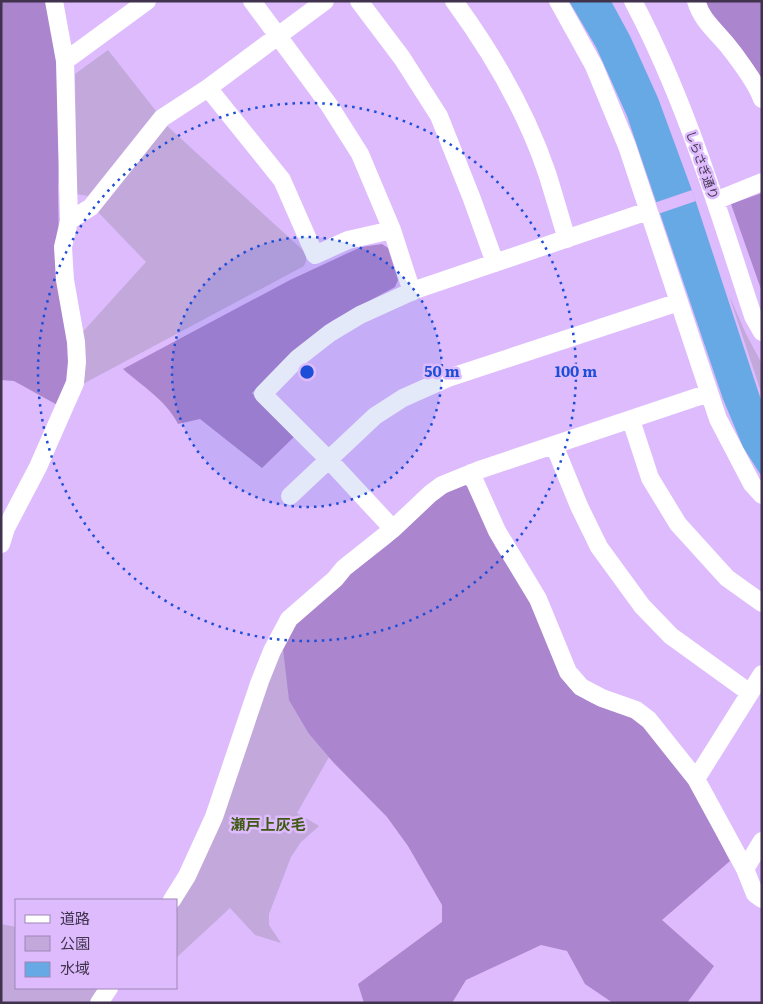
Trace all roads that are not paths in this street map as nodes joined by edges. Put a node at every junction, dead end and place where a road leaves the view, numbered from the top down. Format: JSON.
{"nodes":[{"id":1,"x":54,"y":1,"type":"edge"},
{"id":2,"x":147,"y":1,"type":"edge"},
{"id":3,"x":252,"y":1,"type":"edge"},
{"id":4,"x":325,"y":1,"type":"edge"},
{"id":5,"x":359,"y":1,"type":"edge"},
{"id":6,"x":454,"y":1,"type":"edge"},
{"id":7,"x":558,"y":1,"type":"edge"},
{"id":8,"x":633,"y":1,"type":"edge"},
{"id":9,"x":696,"y":1,"type":"edge"},
{"id":10,"x":277,"y":37,"type":"junction"},
{"id":11,"x":65,"y":61,"type":"junction"},
{"id":12,"x":208,"y":88,"type":"junction"},
{"id":13,"x":762,"y":99,"type":"edge"},
{"id":14,"x":762,"y":182,"type":"edge"},
{"id":15,"x":715,"y":200,"type":"junction"},
{"id":16,"x":648,"y":211,"type":"junction"},
{"id":17,"x":68,"y":221,"type":"junction"},
{"id":18,"x":392,"y":230,"type":"junction"},
{"id":19,"x":567,"y":239,"type":"junction"},
{"id":20,"x":495,"y":263,"type":"junction"},
{"id":21,"x":412,"y":292,"type":"junction"},
{"id":22,"x":678,"y":302,"type":"junction"},
{"id":23,"x":762,"y":332,"type":"edge"},
{"id":24,"x":709,"y":393,"type":"junction"},
{"id":25,"x":631,"y":420,"type":"junction"},
{"id":26,"x":554,"y":445,"type":"junction"},
{"id":27,"x":329,"y":460,"type":"junction"},
{"id":28,"x":471,"y":473,"type":"junction"},
{"id":29,"x":762,"y":495,"type":"edge"},
{"id":30,"x":290,"y":496,"type":"dead end"},
{"id":31,"x":393,"y":529,"type":"junction"},
{"id":32,"x":1,"y":544,"type":"edge"},
{"id":33,"x":762,"y":604,"type":"edge"},
{"id":34,"x":762,"y":674,"type":"edge"},
{"id":35,"x":750,"y":693,"type":"junction"},
{"id":36,"x":696,"y":778,"type":"junction"},
{"id":37,"x":762,"y":842,"type":"edge"},
{"id":38,"x":744,"y":869,"type":"junction"},
{"id":39,"x":173,"y":899,"type":"edge"},
{"id":40,"x":762,"y":899,"type":"edge"},
{"id":41,"x":108,"y":989,"type":"edge"},
{"id":42,"x":99,"y":1003,"type":"edge"}],
"edges":[{"from":1,"to":11,"type":"street"},
{"from":2,"to":11,"type":"street"},
{"from":3,"to":10,"type":"street"},
{"from":4,"to":10,"type":"street"},
{"from":5,"to":20,"type":"street"},
{"from":6,"to":19,"type":"street"},
{"from":7,"to":16,"type":"street"},
{"from":8,"to":15,"type":"street","name":"しらさぎ通り"},
{"from":9,"to":13,"type":"street"},
{"from":10,"to":12,"type":"street"},
{"from":10,"to":18,"type":"street"},
{"from":11,"to":17,"type":"street"},
{"from":12,"to":17,"type":"street"},
{"from":12,"to":18,"type":"street"},
{"from":14,"to":15,"type":"street"},
{"from":15,"to":23,"type":"street","name":"しらさぎ通り"},
{"from":16,"to":19,"type":"street"},
{"from":16,"to":22,"type":"street"},
{"from":17,"to":32,"type":"street"},
{"from":18,"to":21,"type":"street"},
{"from":19,"to":20,"type":"street"},
{"from":20,"to":21,"type":"street"},
{"from":21,"to":27,"type":"street"},
{"from":22,"to":24,"type":"street"},
{"from":22,"to":27,"type":"street"},
{"from":24,"to":25,"type":"street"},
{"from":24,"to":29,"type":"street"},
{"from":25,"to":26,"type":"street"},
{"from":25,"to":33,"type":"street"},
{"from":26,"to":28,"type":"street"},
{"from":26,"to":35,"type":"street"},
{"from":27,"to":30,"type":"street"},
{"from":27,"to":31,"type":"street"},
{"from":28,"to":31,"type":"street"},
{"from":28,"to":36,"type":"street"},
{"from":31,"to":39,"type":"street"},
{"from":34,"to":35,"type":"street"},
{"from":35,"to":36,"type":"street"},
{"from":36,"to":38,"type":"street"},
{"from":37,"to":38,"type":"street"},
{"from":38,"to":40,"type":"street"},
{"from":41,"to":42,"type":"street"}]}
